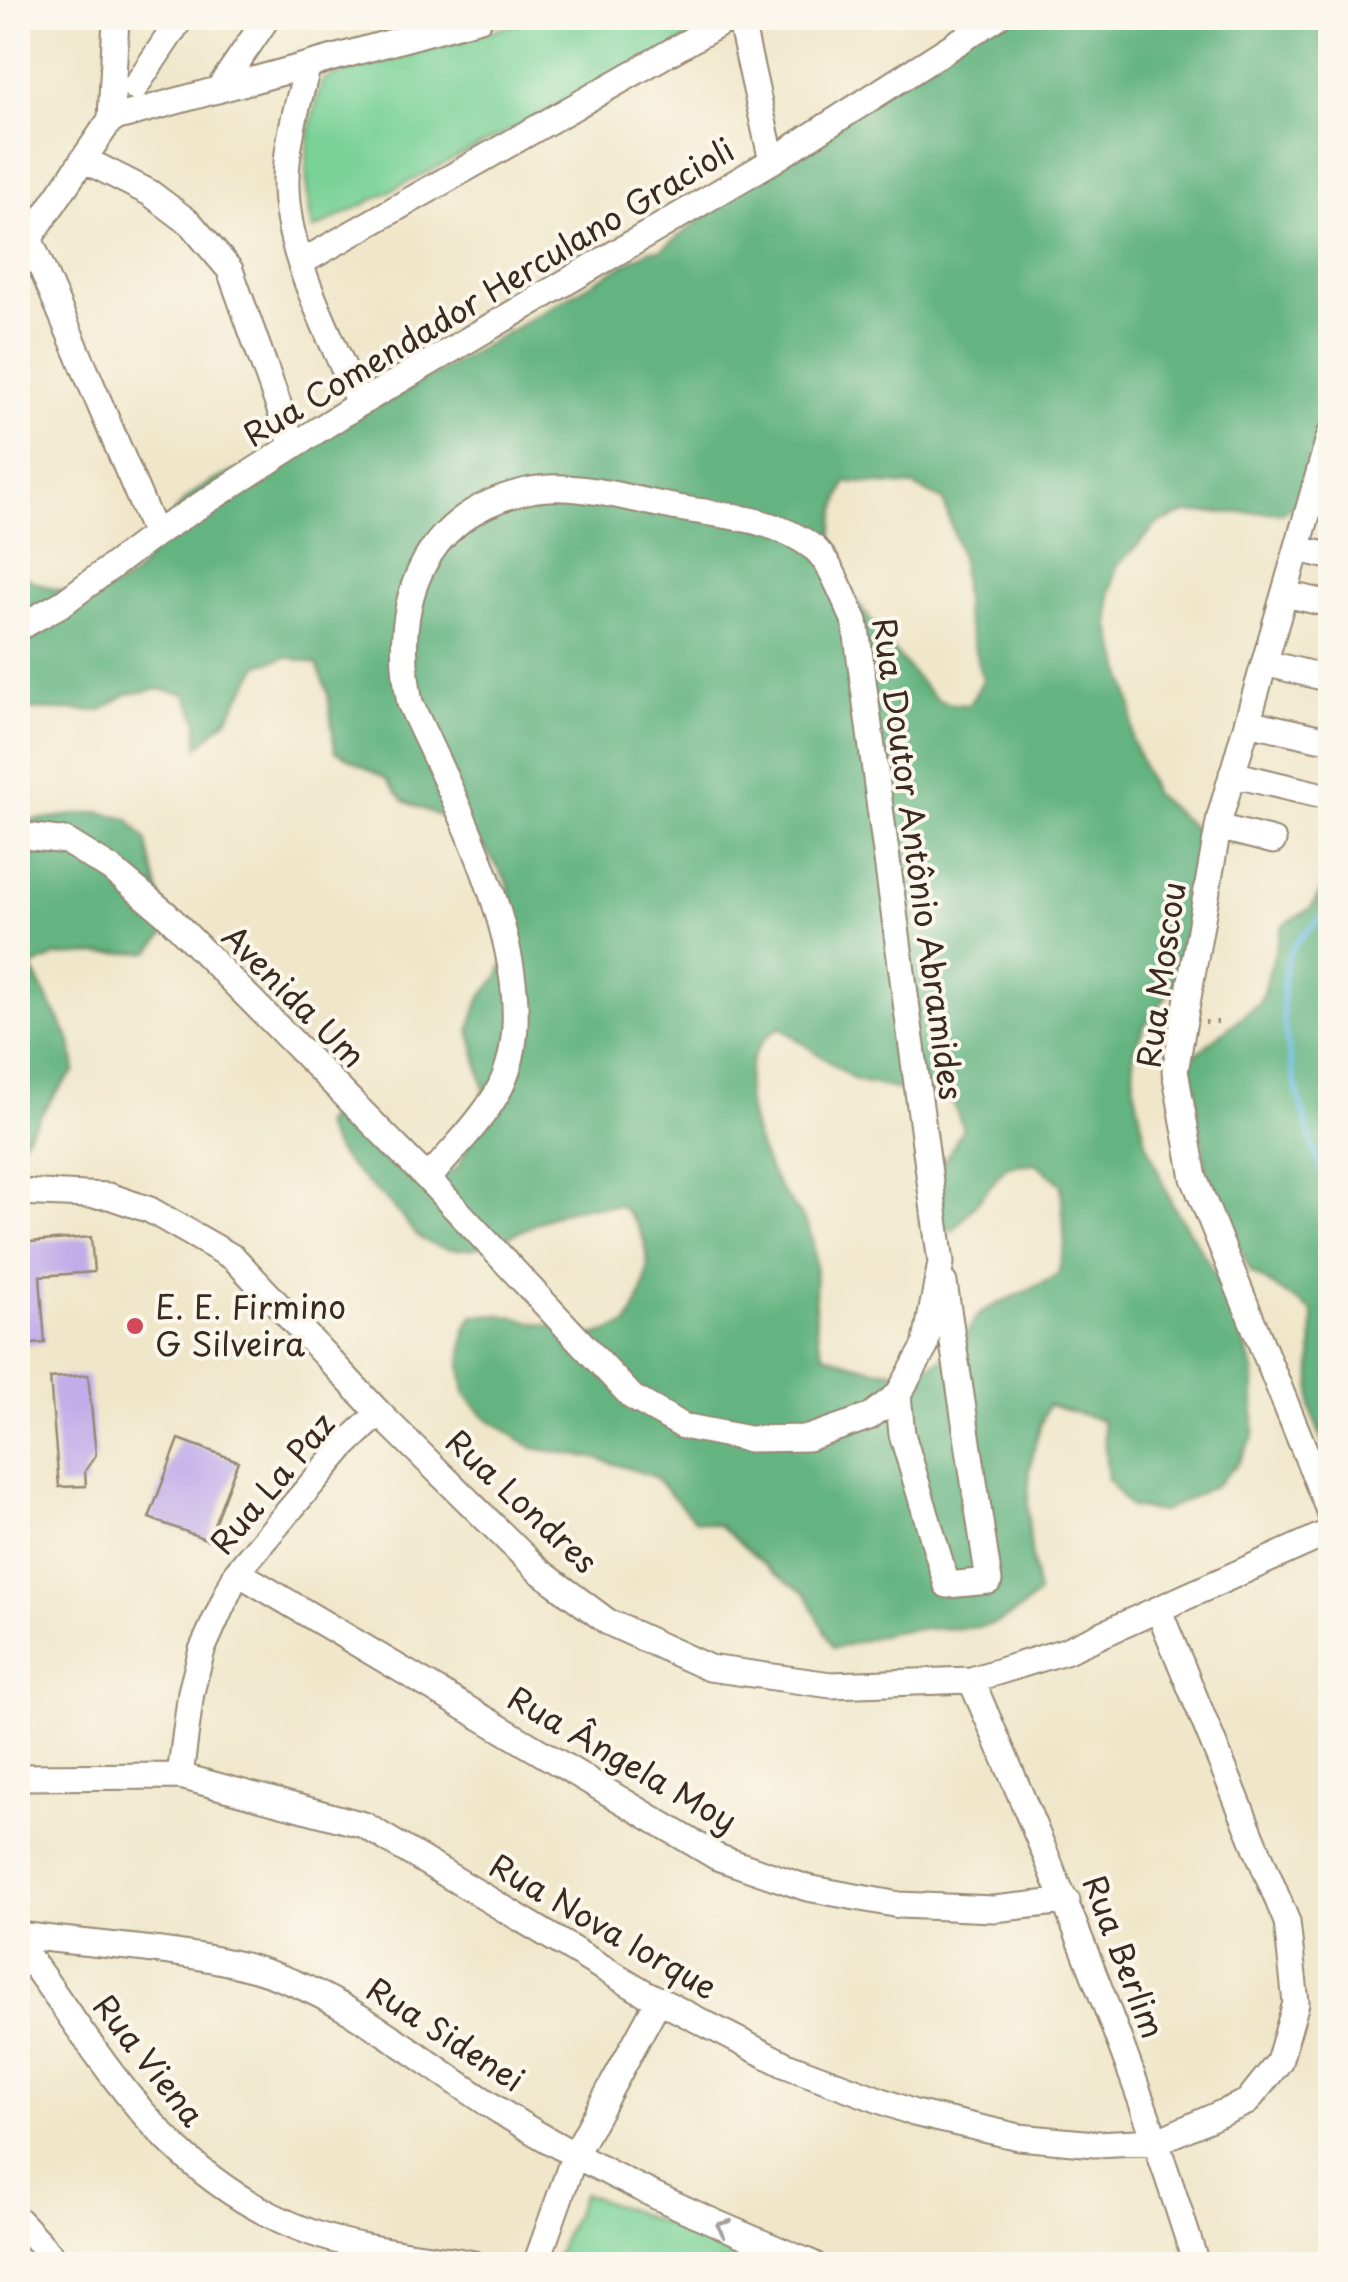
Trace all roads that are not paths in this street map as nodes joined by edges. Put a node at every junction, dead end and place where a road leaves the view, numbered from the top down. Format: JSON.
{"nodes":[{"id":1,"x":116,"y":18,"type":"edge"},
{"id":2,"x":180,"y":18,"type":"edge"},
{"id":3,"x":266,"y":18,"type":"edge"},
{"id":4,"x":480,"y":18,"type":"edge"},
{"id":5,"x":730,"y":18,"type":"edge"},
{"id":6,"x":740,"y":18,"type":"edge"},
{"id":7,"x":986,"y":20,"type":"edge"},
{"id":8,"x":442,"y":22,"type":"edge"},
{"id":9,"x":308,"y":65,"type":"junction"},
{"id":10,"x":135,"y":87,"type":"dead end"},
{"id":11,"x":218,"y":90,"type":"junction"},
{"id":12,"x":110,"y":119,"type":"junction"},
{"id":13,"x":83,"y":159,"type":"junction"},
{"id":14,"x":772,"y":161,"type":"junction"},
{"id":15,"x":21,"y":239,"type":"edge"},
{"id":16,"x":302,"y":262,"type":"junction"},
{"id":17,"x":359,"y":404,"type":"junction"},
{"id":18,"x":1330,"y":435,"type":"edge"},
{"id":19,"x":293,"y":446,"type":"junction"},
{"id":20,"x":1326,"y":471,"type":"edge"},
{"id":21,"x":155,"y":534,"type":"junction"},
{"id":22,"x":1298,"y":548,"type":"junction"},
{"id":23,"x":1330,"y":556,"type":"edge"},
{"id":24,"x":1285,"y":594,"type":"junction"},
{"id":25,"x":1330,"y":604,"type":"edge"},
{"id":26,"x":18,"y":628,"type":"edge"},
{"id":27,"x":1265,"y":664,"type":"junction"},
{"id":28,"x":1330,"y":679,"type":"edge"},
{"id":29,"x":1248,"y":722,"type":"junction"},
{"id":30,"x":1318,"y":738,"type":"dead end"},
{"id":31,"x":1232,"y":774,"type":"junction"},
{"id":32,"x":1315,"y":794,"type":"dead end"},
{"id":33,"x":1218,"y":828,"type":"junction"},
{"id":34,"x":18,"y":835,"type":"edge"},
{"id":35,"x":1273,"y":841,"type":"dead end"},
{"id":36,"x":428,"y":1180,"type":"junction"},
{"id":37,"x":18,"y":1192,"type":"edge"},
{"id":38,"x":494,"y":1250,"type":"joint"},
{"id":39,"x":941,"y":1263,"type":"junction"},
{"id":40,"x":898,"y":1395,"type":"junction"},
{"id":41,"x":380,"y":1413,"type":"junction"},
{"id":42,"x":1330,"y":1512,"type":"edge"},
{"id":43,"x":1330,"y":1532,"type":"edge"},
{"id":44,"x":236,"y":1572,"type":"junction"},
{"id":45,"x":1158,"y":1611,"type":"junction"},
{"id":46,"x":971,"y":1680,"type":"junction"},
{"id":47,"x":180,"y":1776,"type":"junction"},
{"id":48,"x":18,"y":1777,"type":"edge"},
{"id":49,"x":1068,"y":1900,"type":"junction"},
{"id":50,"x":18,"y":1935,"type":"edge"},
{"id":51,"x":18,"y":1943,"type":"edge"},
{"id":52,"x":658,"y":1999,"type":"junction"},
{"id":53,"x":1158,"y":2142,"type":"junction"},
{"id":54,"x":575,"y":2154,"type":"junction"},
{"id":55,"x":18,"y":2220,"type":"edge"},
{"id":56,"x":59,"y":2264,"type":"edge"},
{"id":57,"x":474,"y":2264,"type":"edge"},
{"id":58,"x":536,"y":2264,"type":"edge"},
{"id":59,"x":813,"y":2264,"type":"edge"},
{"id":60,"x":1196,"y":2264,"type":"edge"}],
"edges":[{"from":1,"to":12,"type":"street"},
{"from":2,"to":10,"type":"street"},
{"from":3,"to":11,"type":"street"},
{"from":4,"to":8,"type":"street"},
{"from":5,"to":16,"type":"street"},
{"from":6,"to":14,"type":"street"},
{"from":7,"to":14,"type":"street","name":"Rua Comendador Herculano Gracioli"},
{"from":8,"to":9,"type":"street"},
{"from":9,"to":11,"type":"street"},
{"from":9,"to":16,"type":"street"},
{"from":11,"to":12,"type":"street"},
{"from":12,"to":13,"type":"street"},
{"from":13,"to":15,"type":"street"},
{"from":13,"to":19,"type":"street"},
{"from":14,"to":17,"type":"street","name":"Rua Comendador Herculano Gracioli"},
{"from":15,"to":21,"type":"street"},
{"from":16,"to":17,"type":"street"},
{"from":17,"to":19,"type":"street","name":"Rua Comendador Herculano Gracioli"},
{"from":18,"to":20,"type":"street","name":"Rua Moscou"},
{"from":19,"to":21,"type":"street","name":"Rua Comendador Herculano Gracioli"},
{"from":20,"to":22,"type":"street","name":"Rua Moscou"},
{"from":21,"to":26,"type":"street","name":"Rua Comendador Herculano Gracioli"},
{"from":22,"to":23,"type":"street"},
{"from":22,"to":24,"type":"street","name":"Rua Moscou"},
{"from":24,"to":25,"type":"street"},
{"from":24,"to":27,"type":"street","name":"Rua Moscou"},
{"from":27,"to":28,"type":"street"},
{"from":27,"to":29,"type":"street","name":"Rua Moscou"},
{"from":29,"to":30,"type":"street"},
{"from":29,"to":31,"type":"street","name":"Rua Moscou"},
{"from":31,"to":32,"type":"street"},
{"from":31,"to":33,"type":"street","name":"Rua Moscou"},
{"from":33,"to":35,"type":"street"},
{"from":33,"to":42,"type":"street","name":"Rua Moscou"},
{"from":34,"to":36,"type":"street","name":"Avenida Um"},
{"from":36,"to":38,"type":"street","name":"Avenida Um"},
{"from":36,"to":39,"type":"street","name":"Rua Doutor Antônio Abramides"},
{"from":37,"to":41,"type":"street","name":"Rua Londres"},
{"from":38,"to":40,"type":"street","name":"Rua Doutor Antônio Abramides"},
{"from":39,"to":40,"type":"street","name":"Rua Doutor Antônio Abramides"},
{"from":39,"to":40,"type":"street","name":"Rua Doutor Antônio Abramides"},
{"from":41,"to":44,"type":"street","name":"Rua La Paz"},
{"from":41,"to":46,"type":"street","name":"Rua Londres"},
{"from":43,"to":45,"type":"street","name":"Rua Londres"},
{"from":44,"to":47,"type":"street","name":"Rua La Paz"},
{"from":44,"to":49,"type":"street","name":"Rua Ângela Moy"},
{"from":45,"to":46,"type":"street","name":"Rua Londres"},
{"from":45,"to":53,"type":"street"},
{"from":46,"to":49,"type":"street","name":"Rua Berlim"},
{"from":47,"to":48,"type":"street","name":"Rua Nova Iorque"},
{"from":47,"to":52,"type":"street","name":"Rua Nova Iorque"},
{"from":49,"to":53,"type":"street","name":"Rua Berlim"},
{"from":50,"to":54,"type":"street","name":"Rua Sidenei"},
{"from":51,"to":57,"type":"street","name":"Rua Viena"},
{"from":52,"to":53,"type":"street","name":"Rua Nova Iorque"},
{"from":52,"to":54,"type":"street"},
{"from":53,"to":60,"type":"street","name":"Rua Berlim"},
{"from":54,"to":58,"type":"street"},
{"from":59,"to":54,"type":"street","name":"Rua Sidenei","one_way":true},
{"from":55,"to":56,"type":"street"}]}
